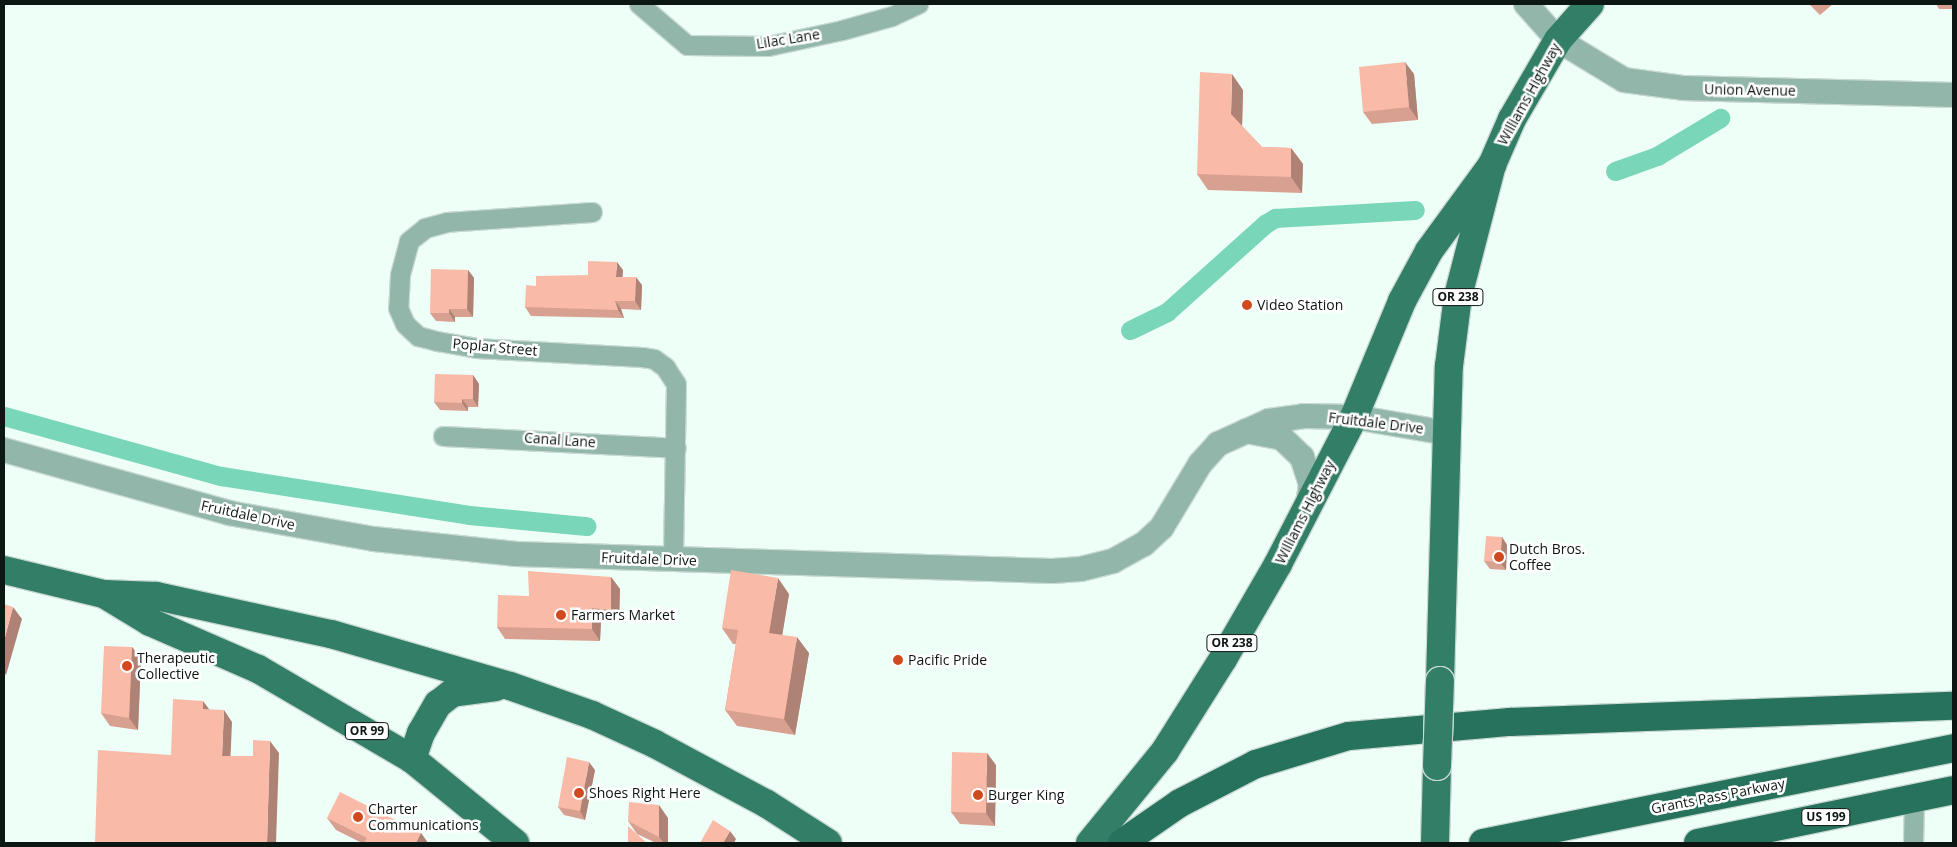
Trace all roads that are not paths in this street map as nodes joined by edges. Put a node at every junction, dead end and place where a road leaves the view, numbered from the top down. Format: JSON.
{"nodes":[{"id":1,"x":639,"y":4,"type":"edge"},
{"id":2,"x":918,"y":4,"type":"edge"},
{"id":3,"x":1526,"y":4,"type":"edge"},
{"id":4,"x":1590,"y":4,"type":"edge"},
{"id":5,"x":1558,"y":40,"type":"junction"},
{"id":6,"x":1953,"y":95,"type":"edge"},
{"id":7,"x":1492,"y":165,"type":"junction"},
{"id":8,"x":592,"y":212,"type":"dead end"},
{"id":9,"x":1354,"y":417,"type":"junction"},
{"id":10,"x":1246,"y":431,"type":"junction"},
{"id":11,"x":1447,"y":433,"type":"junction"},
{"id":12,"x":443,"y":436,"type":"dead end"},
{"id":13,"x":676,"y":448,"type":"junction"},
{"id":14,"x":4,"y":450,"type":"edge"},
{"id":15,"x":1308,"y":506,"type":"junction"},
{"id":16,"x":673,"y":560,"type":"junction"},
{"id":17,"x":4,"y":570,"type":"edge"},
{"id":18,"x":104,"y":594,"type":"junction"},
{"id":19,"x":256,"y":618,"type":"junction"},
{"id":20,"x":204,"y":644,"type":"junction"},
{"id":21,"x":510,"y":686,"type":"junction"},
{"id":22,"x":1953,"y":706,"type":"edge"},
{"id":23,"x":1953,"y":748,"type":"edge"},
{"id":24,"x":412,"y":759,"type":"junction"},
{"id":25,"x":1953,"y":790,"type":"edge"},
{"id":26,"x":1914,"y":798,"type":"junction"},
{"id":27,"x":514,"y":843,"type":"edge"},
{"id":28,"x":828,"y":843,"type":"edge"},
{"id":29,"x":1090,"y":843,"type":"edge"},
{"id":30,"x":1122,"y":843,"type":"edge"},
{"id":31,"x":1435,"y":843,"type":"edge"},
{"id":32,"x":1483,"y":843,"type":"edge"},
{"id":33,"x":1698,"y":843,"type":"edge"},
{"id":34,"x":1913,"y":843,"type":"edge"}],
"edges":[{"from":1,"to":2,"type":"street","name":"Lilac Lane"},
{"from":3,"to":5,"type":"street","name":"Union Avenue"},
{"from":4,"to":5,"type":"main road","name":"Williams Highway","number":"OR 238"},
{"from":5,"to":6,"type":"street","name":"Union Avenue"},
{"from":5,"to":7,"type":"main road","name":"Williams Highway","number":"OR 238"},
{"from":7,"to":9,"type":"main road","name":"Williams Highway","number":"OR 238"},
{"from":7,"to":11,"type":"main road","name":"Williams Highway","number":"OR 238"},
{"from":8,"to":13,"type":"street","name":"Poplar Street"},
{"from":9,"to":10,"type":"street","name":"Fruitdale Drive"},
{"from":9,"to":11,"type":"street","name":"Fruitdale Drive"},
{"from":9,"to":15,"type":"main road","name":"Williams Highway","number":"OR 238"},
{"from":10,"to":15,"type":"street"},
{"from":10,"to":16,"type":"street","name":"Fruitdale Drive"},
{"from":11,"to":31,"type":"main road","name":"Williams Highway","number":"OR 238","bridge":true},
{"from":12,"to":13,"type":"street","name":"Canal Lane"},
{"from":13,"to":16,"type":"street","name":"Poplar Street"},
{"from":14,"to":16,"type":"street","name":"Fruitdale Drive"},
{"from":15,"to":29,"type":"main road","name":"Williams Highway","number":"OR 238"},
{"from":17,"to":18,"type":"main road","number":"OR 99"},
{"from":18,"to":19,"type":"main road","number":"OR 99"},
{"from":18,"to":20,"type":"main road","number":"OR 99"},
{"from":19,"to":20,"type":"main road"},
{"from":19,"to":21,"type":"main road","number":"OR 99"},
{"from":20,"to":24,"type":"main road","number":"OR 99"},
{"from":21,"to":24,"type":"main road"},
{"from":21,"to":28,"type":"main road","number":"OR 99"},
{"from":22,"to":30,"type":"highway"},
{"from":23,"to":32,"type":"highway","name":"Grants Pass Parkway"},
{"from":24,"to":27,"type":"main road","number":"OR 99"},
{"from":25,"to":26,"type":"highway","number":"US 199"},
{"from":26,"to":33,"type":"highway","number":"US 199"},
{"from":26,"to":34,"type":"street"}]}
